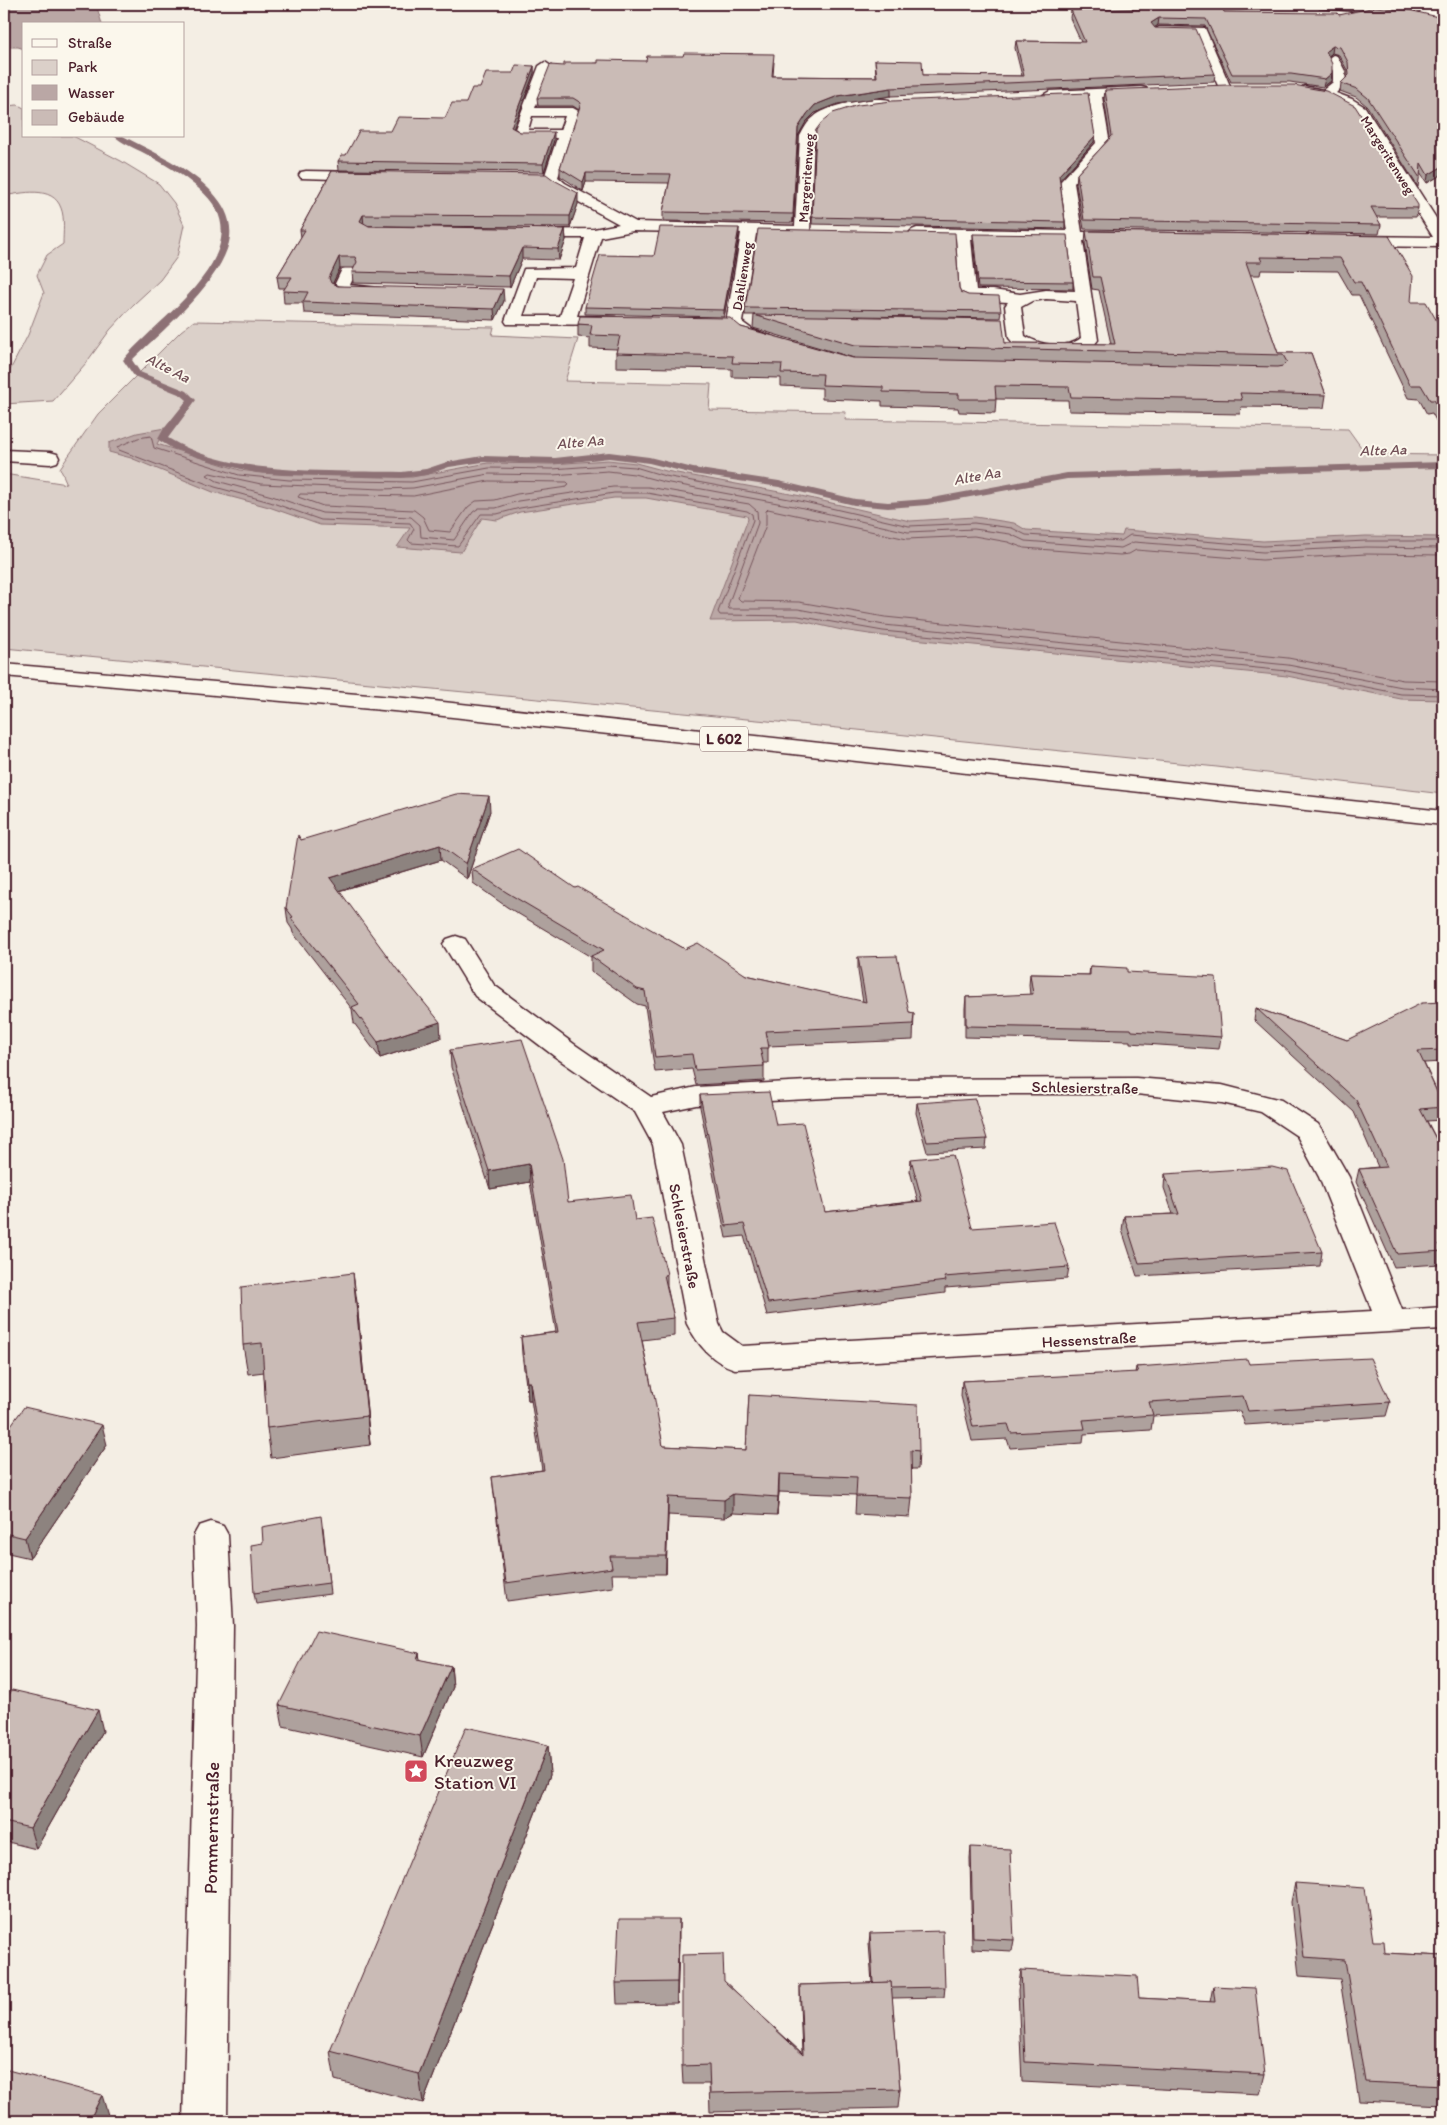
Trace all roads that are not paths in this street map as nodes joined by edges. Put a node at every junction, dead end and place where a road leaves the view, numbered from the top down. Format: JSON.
{"nodes":[{"id":1,"x":1320,"y":4,"type":"edge"},
{"id":2,"x":1443,"y":14,"type":"edge"},
{"id":3,"x":1158,"y":31,"type":"edge"},
{"id":4,"x":1333,"y":59,"type":"edge"},
{"id":5,"x":545,"y":66,"type":"dead end"},
{"id":6,"x":1241,"y":87,"type":"edge"},
{"id":7,"x":1206,"y":88,"type":"edge"},
{"id":8,"x":1225,"y":88,"type":"junction"},
{"id":9,"x":1290,"y":88,"type":"edge"},
{"id":10,"x":1150,"y":91,"type":"edge"},
{"id":11,"x":1094,"y":93,"type":"junction"},
{"id":12,"x":1327,"y":93,"type":"junction"},
{"id":13,"x":1035,"y":96,"type":"edge"},
{"id":14,"x":900,"y":102,"type":"edge"},
{"id":15,"x":527,"y":112,"type":"junction"},
{"id":16,"x":567,"y":134,"type":"junction"},
{"id":17,"x":306,"y":175,"type":"dead end"},
{"id":18,"x":384,"y":176,"type":"edge"},
{"id":19,"x":634,"y":226,"type":"junction"},
{"id":20,"x":749,"y":229,"type":"junction"},
{"id":21,"x":802,"y":231,"type":"junction"},
{"id":22,"x":819,"y":231,"type":"edge"},
{"id":23,"x":516,"y":232,"type":"edge"},
{"id":24,"x":903,"y":233,"type":"edge"},
{"id":25,"x":594,"y":234,"type":"junction"},
{"id":26,"x":963,"y":234,"type":"junction"},
{"id":27,"x":1074,"y":236,"type":"junction"},
{"id":28,"x":1134,"y":237,"type":"edge"},
{"id":29,"x":1443,"y":240,"type":"edge"},
{"id":30,"x":1344,"y":241,"type":"edge"},
{"id":31,"x":348,"y":272,"type":"edge"},
{"id":32,"x":582,"y":273,"type":"junction"},
{"id":33,"x":388,"y":291,"type":"edge"},
{"id":34,"x":503,"y":293,"type":"edge"},
{"id":35,"x":522,"y":294,"type":"junction"},
{"id":36,"x":1083,"y":296,"type":"junction"},
{"id":37,"x":1019,"y":299,"type":"junction"},
{"id":38,"x":761,"y":321,"type":"edge"},
{"id":39,"x":567,"y":322,"type":"junction"},
{"id":40,"x":633,"y":323,"type":"edge"},
{"id":41,"x":726,"y":324,"type":"junction"},
{"id":42,"x":994,"y":325,"type":"edge"},
{"id":43,"x":1014,"y":325,"type":"junction"},
{"id":44,"x":784,"y":346,"type":"edge"},
{"id":45,"x":1085,"y":346,"type":"junction"},
{"id":46,"x":1104,"y":350,"type":"edge"},
{"id":47,"x":4,"y":455,"type":"edge"},
{"id":48,"x":50,"y":458,"type":"dead end"},
{"id":49,"x":4,"y":670,"type":"edge"},
{"id":50,"x":1443,"y":818,"type":"edge"},
{"id":51,"x":456,"y":944,"type":"dead end"},
{"id":52,"x":646,"y":1107,"type":"junction"},
{"id":53,"x":1443,"y":1318,"type":"edge"},
{"id":54,"x":1391,"y":1321,"type":"junction"},
{"id":55,"x":735,"y":1358,"type":"joint"},
{"id":56,"x":211,"y":1535,"type":"dead end"},
{"id":57,"x":205,"y":2121,"type":"edge"}],
"edges":[{"from":1,"to":2,"type":"street"},
{"from":3,"to":8,"type":"street"},
{"from":4,"to":12,"type":"street"},
{"from":5,"to":15,"type":"street"},
{"from":6,"to":8,"type":"street"},
{"from":7,"to":8,"type":"street"},
{"from":9,"to":12,"type":"street","name":"Margeritenweg"},
{"from":10,"to":11,"type":"street"},
{"from":11,"to":13,"type":"street"},
{"from":11,"to":27,"type":"street"},
{"from":12,"to":29,"type":"street","name":"Margeritenweg"},
{"from":14,"to":21,"type":"street","name":"Margeritenweg"},
{"from":15,"to":16,"type":"street","name":"Dahlienweg"},
{"from":15,"to":16,"type":"street"},
{"from":16,"to":19,"type":"street","name":"Dahlienweg"},
{"from":17,"to":18,"type":"street"},
{"from":19,"to":20,"type":"street","name":"Dahlienweg"},
{"from":19,"to":25,"type":"street","name":"Dahlienweg"},
{"from":20,"to":21,"type":"street","name":"Dahlienweg"},
{"from":20,"to":41,"type":"street","name":"Dahlienweg"},
{"from":21,"to":22,"type":"street","name":"Dahlienweg"},
{"from":23,"to":25,"type":"street","name":"Dahlienweg"},
{"from":24,"to":26,"type":"street"},
{"from":25,"to":32,"type":"street"},
{"from":26,"to":27,"type":"street"},
{"from":26,"to":37,"type":"street"},
{"from":27,"to":28,"type":"street"},
{"from":27,"to":36,"type":"street"},
{"from":29,"to":30,"type":"street"},
{"from":31,"to":33,"type":"street"},
{"from":32,"to":35,"type":"street"},
{"from":32,"to":39,"type":"street"},
{"from":34,"to":35,"type":"street"},
{"from":35,"to":39,"type":"street"},
{"from":36,"to":37,"type":"street"},
{"from":36,"to":45,"type":"street"},
{"from":37,"to":43,"type":"street"},
{"from":38,"to":41,"type":"street"},
{"from":39,"to":40,"type":"street"},
{"from":41,"to":44,"type":"street"},
{"from":42,"to":43,"type":"street"},
{"from":43,"to":45,"type":"street"},
{"from":45,"to":46,"type":"street"},
{"from":47,"to":48,"type":"street"},
{"from":49,"to":50,"type":"street","number":"L 602"},
{"from":51,"to":52,"type":"street","name":"Schlesierstraße"},
{"from":52,"to":54,"type":"street","name":"Schlesierstraße"},
{"from":52,"to":55,"type":"street","name":"Schlesierstraße"},
{"from":53,"to":54,"type":"street","name":"Hessenstraße"},
{"from":54,"to":55,"type":"street","name":"Hessenstraße"},
{"from":56,"to":57,"type":"street","name":"Pommernstraße"}]}
